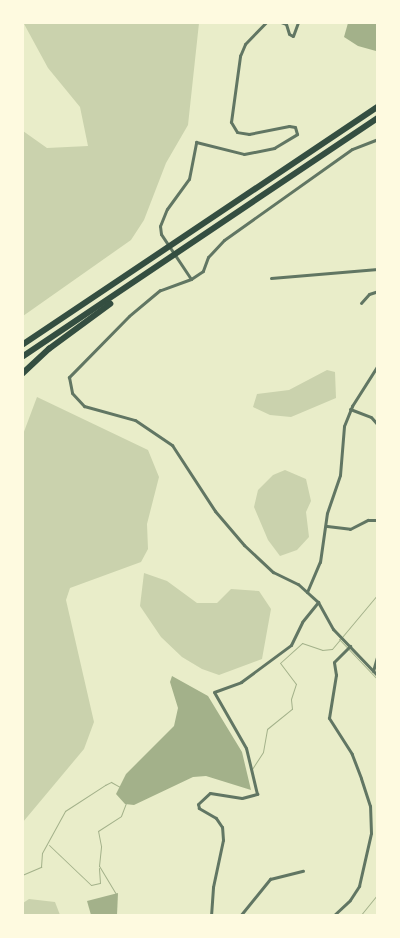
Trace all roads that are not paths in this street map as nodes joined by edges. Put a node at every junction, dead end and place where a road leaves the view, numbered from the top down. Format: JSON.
{"nodes":[{"id":1,"x":266,"y":22,"type":"edge"},
{"id":2,"x":281,"y":22,"type":"edge"},
{"id":3,"x":298,"y":22,"type":"edge"},
{"id":4,"x":378,"y":107,"type":"edge"},
{"id":5,"x":378,"y":118,"type":"edge"},
{"id":6,"x":378,"y":139,"type":"edge"},
{"id":7,"x":164,"y":263,"type":"junction"},
{"id":8,"x":378,"y":268,"type":"edge"},
{"id":9,"x":271,"y":278,"type":"dead end"},
{"id":10,"x":191,"y":279,"type":"junction"},
{"id":11,"x":378,"y":292,"type":"edge"},
{"id":12,"x":361,"y":303,"type":"dead end"},
{"id":13,"x":22,"y":345,"type":"edge"},
{"id":14,"x":22,"y":357,"type":"edge"},
{"id":15,"x":378,"y":366,"type":"edge"},
{"id":16,"x":22,"y":374,"type":"edge"},
{"id":17,"x":350,"y":409,"type":"junction"},
{"id":18,"x":378,"y":425,"type":"edge"},
{"id":19,"x":378,"y":520,"type":"edge"},
{"id":20,"x":327,"y":526,"type":"junction"},
{"id":21,"x":307,"y":592,"type":"junction"},
{"id":22,"x":318,"y":602,"type":"junction"},
{"id":23,"x":349,"y":647,"type":"junction"},
{"id":24,"x":378,"y":653,"type":"edge"},
{"id":25,"x":373,"y":671,"type":"junction"},
{"id":26,"x":378,"y":676,"type":"edge"},
{"id":27,"x":303,"y":871,"type":"dead end"},
{"id":28,"x":211,"y":916,"type":"edge"},
{"id":29,"x":240,"y":916,"type":"edge"},
{"id":30,"x":333,"y":916,"type":"edge"}],
"edges":[{"from":1,"to":10,"type":"street"},
{"from":2,"to":3,"type":"street"},
{"from":4,"to":13,"type":"highway"},
{"from":5,"to":7,"type":"highway"},
{"from":6,"to":10,"type":"street"},
{"from":7,"to":14,"type":"highway"},
{"from":7,"to":16,"type":"highway"},
{"from":8,"to":9,"type":"street"},
{"from":10,"to":21,"type":"street"},
{"from":11,"to":12,"type":"street"},
{"from":15,"to":17,"type":"street"},
{"from":17,"to":18,"type":"street"},
{"from":17,"to":20,"type":"street"},
{"from":19,"to":20,"type":"street"},
{"from":20,"to":21,"type":"street"},
{"from":21,"to":22,"type":"street"},
{"from":22,"to":23,"type":"street"},
{"from":22,"to":28,"type":"street"},
{"from":23,"to":25,"type":"street"},
{"from":23,"to":30,"type":"street"},
{"from":24,"to":25,"type":"street"},
{"from":25,"to":26,"type":"street"},
{"from":27,"to":29,"type":"street"}]}
